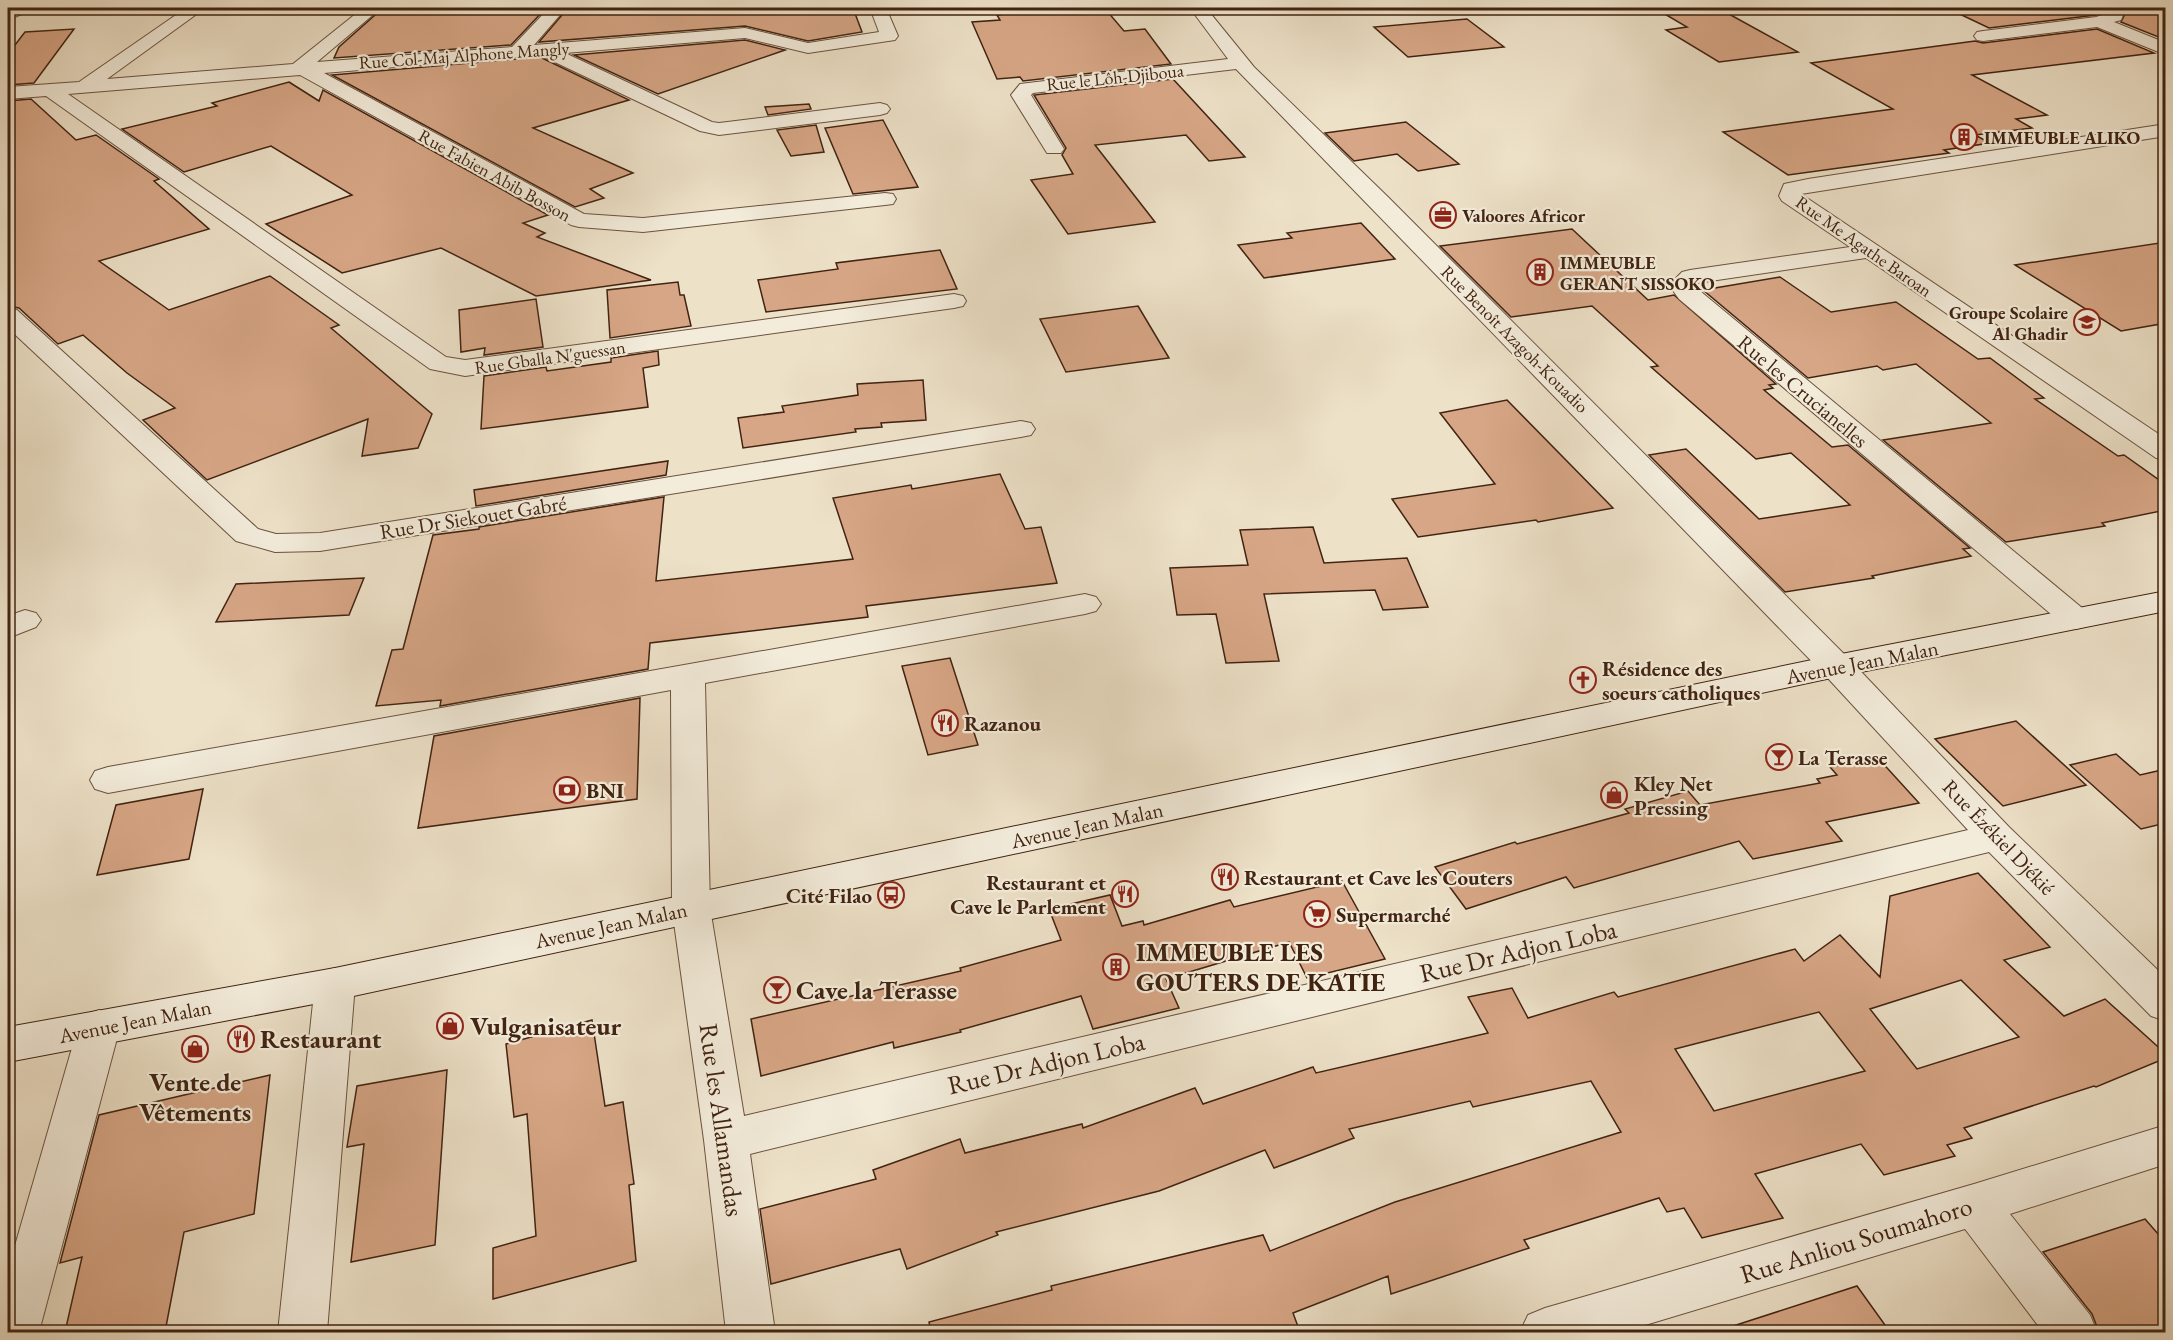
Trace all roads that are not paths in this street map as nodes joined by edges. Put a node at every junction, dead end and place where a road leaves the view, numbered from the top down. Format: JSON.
{"nodes":[{"id":1,"x":20,"y":8,"type":"edge"},
{"id":2,"x":197,"y":8,"type":"edge"},
{"id":3,"x":373,"y":8,"type":"edge"},
{"id":4,"x":558,"y":8,"type":"edge"},
{"id":5,"x":878,"y":8,"type":"edge"},
{"id":6,"x":1198,"y":8,"type":"edge"},
{"id":7,"x":2118,"y":8,"type":"edge"},
{"id":8,"x":8,"y":15,"type":"edge"},
{"id":9,"x":733,"y":16,"type":"dead end"},
{"id":10,"x":2099,"y":22,"type":"junction"},
{"id":11,"x":722,"y":34,"type":"junction"},
{"id":12,"x":1983,"y":36,"type":"dead end"},
{"id":13,"x":541,"y":49,"type":"junction"},
{"id":14,"x":519,"y":50,"type":"junction"},
{"id":15,"x":2166,"y":50,"type":"edge"},
{"id":16,"x":1241,"y":63,"type":"junction"},
{"id":17,"x":300,"y":67,"type":"junction"},
{"id":18,"x":83,"y":87,"type":"junction"},
{"id":19,"x":50,"y":90,"type":"junction"},
{"id":20,"x":8,"y":93,"type":"edge"},
{"id":21,"x":880,"y":109,"type":"dead end"},
{"id":22,"x":2166,"y":130,"type":"edge"},
{"id":23,"x":1054,"y":149,"type":"dead end"},
{"id":24,"x":885,"y":199,"type":"dead end"},
{"id":25,"x":1869,"y":251,"type":"junction"},
{"id":26,"x":954,"y":301,"type":"dead end"},
{"id":27,"x":8,"y":315,"type":"edge"},
{"id":28,"x":1021,"y":429,"type":"dead end"},
{"id":29,"x":2166,"y":452,"type":"edge"},
{"id":30,"x":2166,"y":601,"type":"edge"},
{"id":31,"x":1085,"y":604,"type":"dead end"},
{"id":32,"x":2076,"y":619,"type":"junction"},
{"id":33,"x":1836,"y":666,"type":"junction"},
{"id":34,"x":688,"y":676,"type":"junction"},
{"id":35,"x":108,"y":780,"type":"dead end"},
{"id":36,"x":1995,"y":837,"type":"junction"},
{"id":37,"x":691,"y":908,"type":"junction"},
{"id":38,"x":335,"y":984,"type":"junction"},
{"id":39,"x":2166,"y":1004,"type":"edge"},
{"id":40,"x":99,"y":1027,"type":"junction"},
{"id":41,"x":14,"y":1047,"type":"edge"},
{"id":42,"x":726,"y":1140,"type":"junction"},
{"id":43,"x":2166,"y":1144,"type":"edge"},
{"id":44,"x":1974,"y":1205,"type":"junction"},
{"id":45,"x":1624,"y":1322,"type":"edge"},
{"id":46,"x":14,"y":1332,"type":"edge"},
{"id":47,"x":302,"y":1332,"type":"edge"},
{"id":48,"x":750,"y":1332,"type":"edge"},
{"id":49,"x":1545,"y":1332,"type":"edge"},
{"id":50,"x":2073,"y":1332,"type":"edge"}],
"edges":[{"from":1,"to":8,"type":"street"},
{"from":2,"to":18,"type":"street"},
{"from":3,"to":17,"type":"street"},
{"from":4,"to":14,"type":"street"},
{"from":5,"to":11,"type":"street","name":"Rue Col-Maj Alphone Mangly"},
{"from":6,"to":16,"type":"street","name":"Rue Benoît Azagoh-Kouadio"},
{"from":7,"to":10,"type":"street"},
{"from":9,"to":11,"type":"street"},
{"from":10,"to":12,"type":"street"},
{"from":10,"to":15,"type":"street"},
{"from":11,"to":13,"type":"street","name":"Rue Col-Maj Alphone Mangly"},
{"from":13,"to":14,"type":"street","name":"Rue Col-Maj Alphone Mangly"},
{"from":13,"to":21,"type":"street"},
{"from":14,"to":17,"type":"street","name":"Rue Col-Maj Alphone Mangly"},
{"from":16,"to":23,"type":"street","name":"Rue le Lôh-Djiboua"},
{"from":16,"to":33,"type":"street","name":"Rue Benoît Azagoh-Kouadio"},
{"from":17,"to":18,"type":"street","name":"Rue Col-Maj Alphone Mangly"},
{"from":17,"to":24,"type":"street","name":"Rue Fabien Abib Bosson"},
{"from":18,"to":19,"type":"street","name":"Rue Col-Maj Alphone Mangly"},
{"from":19,"to":20,"type":"street","name":"Rue Col-Maj Alphone Mangly"},
{"from":19,"to":26,"type":"street","name":"Rue Gballa N'guessan"},
{"from":22,"to":25,"type":"street","name":"Rue Me Agathe Baroan"},
{"from":25,"to":29,"type":"street","name":"Rue Me Agathe Baroan"},
{"from":25,"to":32,"type":"street","name":"Rue les Crucianelles"},
{"from":27,"to":28,"type":"street","name":"Rue Dr Siekouet Gabré"},
{"from":30,"to":32,"type":"street","name":"Avenue Jean Malan"},
{"from":31,"to":34,"type":"street"},
{"from":32,"to":33,"type":"street","name":"Avenue Jean Malan"},
{"from":33,"to":36,"type":"street","name":"Rue Ézékiel Djékié"},
{"from":33,"to":37,"type":"street","name":"Avenue Jean Malan"},
{"from":34,"to":35,"type":"street"},
{"from":34,"to":37,"type":"street","name":"Rue les Allamandas"},
{"from":36,"to":39,"type":"street","name":"Rue Ézékiel Djékié"},
{"from":36,"to":42,"type":"street","name":"Rue Dr Adjon Loba"},
{"from":37,"to":38,"type":"street","name":"Avenue Jean Malan"},
{"from":37,"to":42,"type":"street","name":"Rue les Allamandas"},
{"from":38,"to":40,"type":"street","name":"Avenue Jean Malan"},
{"from":38,"to":47,"type":"street"},
{"from":40,"to":41,"type":"street","name":"Avenue Jean Malan"},
{"from":40,"to":46,"type":"street"},
{"from":42,"to":48,"type":"street","name":"Rue les Allamandas"},
{"from":43,"to":44,"type":"street","name":"Rue Anliou Soumahoro"},
{"from":44,"to":45,"type":"street","name":"Rue Anliou Soumahoro"},
{"from":44,"to":50,"type":"street"},
{"from":45,"to":49,"type":"street","name":"Rue Anliou Soumahoro"}]}
